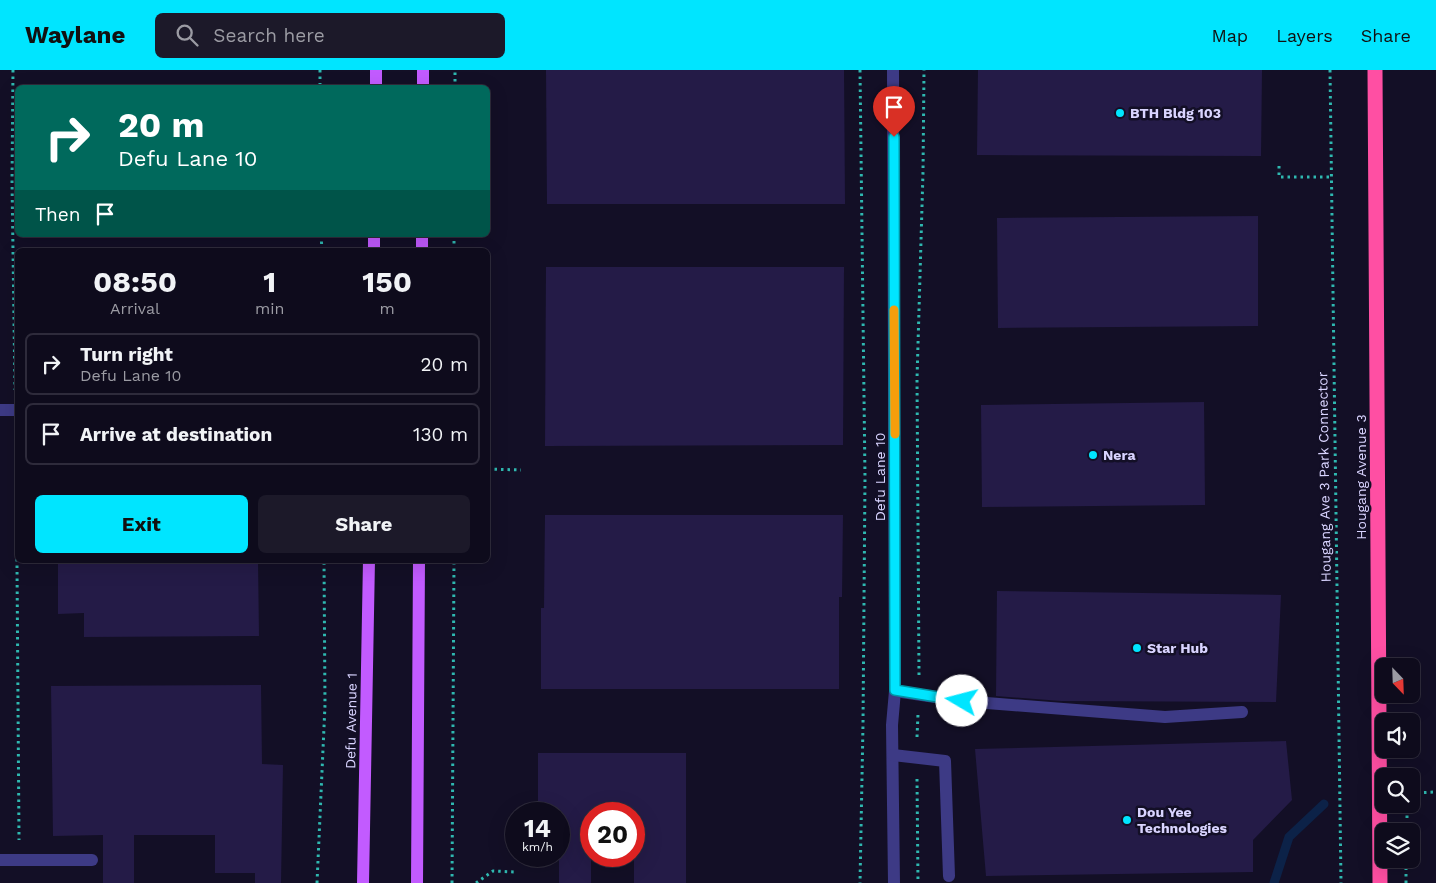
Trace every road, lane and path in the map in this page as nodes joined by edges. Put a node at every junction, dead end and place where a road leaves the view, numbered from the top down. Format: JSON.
{"nodes":[{"id":1,"x":13,"y":70,"type":"edge"},
{"id":2,"x":320,"y":70,"type":"edge"},
{"id":3,"x":376,"y":70,"type":"edge"},
{"id":4,"x":423,"y":70,"type":"edge"},
{"id":5,"x":455,"y":70,"type":"edge"},
{"id":6,"x":860,"y":70,"type":"edge"},
{"id":7,"x":893,"y":70,"type":"edge"},
{"id":8,"x":924,"y":70,"type":"edge"},
{"id":9,"x":1330,"y":70,"type":"edge"},
{"id":10,"x":1374,"y":70,"type":"edge"},
{"id":11,"x":320,"y":85,"type":"edge"},
{"id":12,"x":376,"y":85,"type":"edge"},
{"id":13,"x":423,"y":85,"type":"edge"},
{"id":14,"x":455,"y":85,"type":"edge"},
{"id":15,"x":1279,"y":166,"type":"dead end"},
{"id":16,"x":1330,"y":176,"type":"junction"},
{"id":17,"x":15,"y":318,"type":"edge"},
{"id":18,"x":0,"y":410,"type":"edge"},
{"id":19,"x":15,"y":410,"type":"edge"},
{"id":20,"x":490,"y":469,"type":"edge"},
{"id":21,"x":521,"y":470,"type":"dead end"},
{"id":22,"x":18,"y":563,"type":"edge"},
{"id":23,"x":324,"y":563,"type":"edge"},
{"id":24,"x":369,"y":563,"type":"edge"},
{"id":25,"x":419,"y":563,"type":"edge"},
{"id":26,"x":454,"y":563,"type":"edge"},
{"id":27,"x":895,"y":690,"type":"junction"},
{"id":28,"x":919,"y":694,"type":"junction"},
{"id":29,"x":1242,"y":712,"type":"dead end"},
{"id":30,"x":892,"y":755,"type":"junction"},
{"id":31,"x":917,"y":758,"type":"junction"},
{"id":32,"x":1436,"y":792,"type":"edge"},
{"id":33,"x":1420,"y":793,"type":"edge"},
{"id":34,"x":0,"y":860,"type":"edge"},
{"id":35,"x":19,"y":860,"type":"junction"},
{"id":36,"x":92,"y":860,"type":"dead end"},
{"id":37,"x":1406,"y":868,"type":"edge"},
{"id":38,"x":515,"y":872,"type":"dead end"},
{"id":39,"x":950,"y":876,"type":"dead end"},
{"id":40,"x":317,"y":883,"type":"edge"},
{"id":41,"x":363,"y":883,"type":"edge"},
{"id":42,"x":417,"y":883,"type":"edge"},
{"id":43,"x":452,"y":883,"type":"edge"},
{"id":44,"x":476,"y":883,"type":"edge"},
{"id":45,"x":860,"y":883,"type":"edge"},
{"id":46,"x":894,"y":883,"type":"edge"},
{"id":47,"x":918,"y":883,"type":"edge"},
{"id":48,"x":1341,"y":883,"type":"edge"},
{"id":49,"x":1380,"y":883,"type":"edge"},
{"id":50,"x":1406,"y":883,"type":"edge"}],
"edges":[{"from":1,"to":17,"type":"path"},
{"from":2,"to":11,"type":"path"},
{"from":3,"to":12,"type":"main road"},
{"from":4,"to":13,"type":"main road"},
{"from":5,"to":14,"type":"path"},
{"from":6,"to":45,"type":"path"},
{"from":7,"to":27,"type":"lane","name":"Defu Lane 10"},
{"from":8,"to":28,"type":"path"},
{"from":9,"to":16,"type":"path","name":"Hougang Ave 3 Park Connector"},
{"from":10,"to":49,"type":"highway","name":"Hougang Avenue 3"},
{"from":15,"to":16,"type":"path"},
{"from":16,"to":48,"type":"path","name":"Hougang Ave 3 Park Connector"},
{"from":18,"to":19,"type":"lane"},
{"from":20,"to":21,"type":"path"},
{"from":22,"to":35,"type":"path"},
{"from":23,"to":40,"type":"path"},
{"from":24,"to":41,"type":"main road","name":"Defu Avenue 1"},
{"from":25,"to":42,"type":"main road"},
{"from":26,"to":43,"type":"path"},
{"from":27,"to":28,"type":"lane"},
{"from":27,"to":30,"type":"lane","name":"Defu Lane 10"},
{"from":28,"to":29,"type":"lane"},
{"from":28,"to":31,"type":"path"},
{"from":30,"to":31,"type":"lane"},
{"from":30,"to":46,"type":"lane","name":"Defu Lane 10"},
{"from":31,"to":39,"type":"lane"},
{"from":31,"to":47,"type":"path"},
{"from":32,"to":33,"type":"path"},
{"from":34,"to":35,"type":"lane"},
{"from":35,"to":36,"type":"lane"},
{"from":37,"to":50,"type":"path"},
{"from":38,"to":44,"type":"path"}]}
